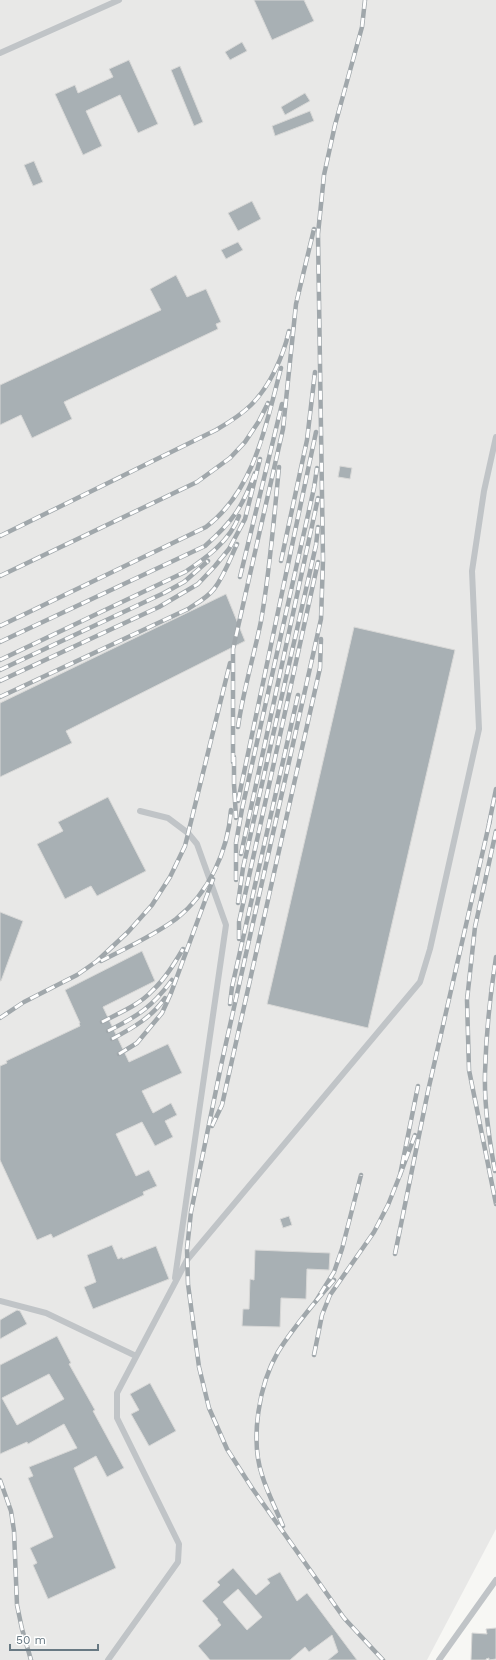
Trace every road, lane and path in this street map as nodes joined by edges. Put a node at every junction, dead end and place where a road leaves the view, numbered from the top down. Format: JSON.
{"nodes":[{"id":1,"x":119,"y":0,"type":"edge"},
{"id":2,"x":0,"y":53,"type":"edge"},
{"id":3,"x":496,"y":437,"type":"edge"},
{"id":4,"x":140,"y":811,"type":"dead end"},
{"id":5,"x":174,"y":1284,"type":"junction"},
{"id":6,"x":0,"y":1301,"type":"edge"},
{"id":7,"x":136,"y":1356,"type":"junction"},
{"id":8,"x":496,"y":1580,"type":"edge"},
{"id":9,"x":108,"y":1660,"type":"edge"},
{"id":10,"x":439,"y":1660,"type":"edge"}],
"edges":[{"from":1,"to":2,"type":"lane"},
{"from":3,"to":5,"type":"lane"},
{"from":4,"to":5,"type":"lane"},
{"from":5,"to":7,"type":"lane"},
{"from":6,"to":7,"type":"lane"},
{"from":7,"to":9,"type":"lane"},
{"from":8,"to":10,"type":"lane"}]}
